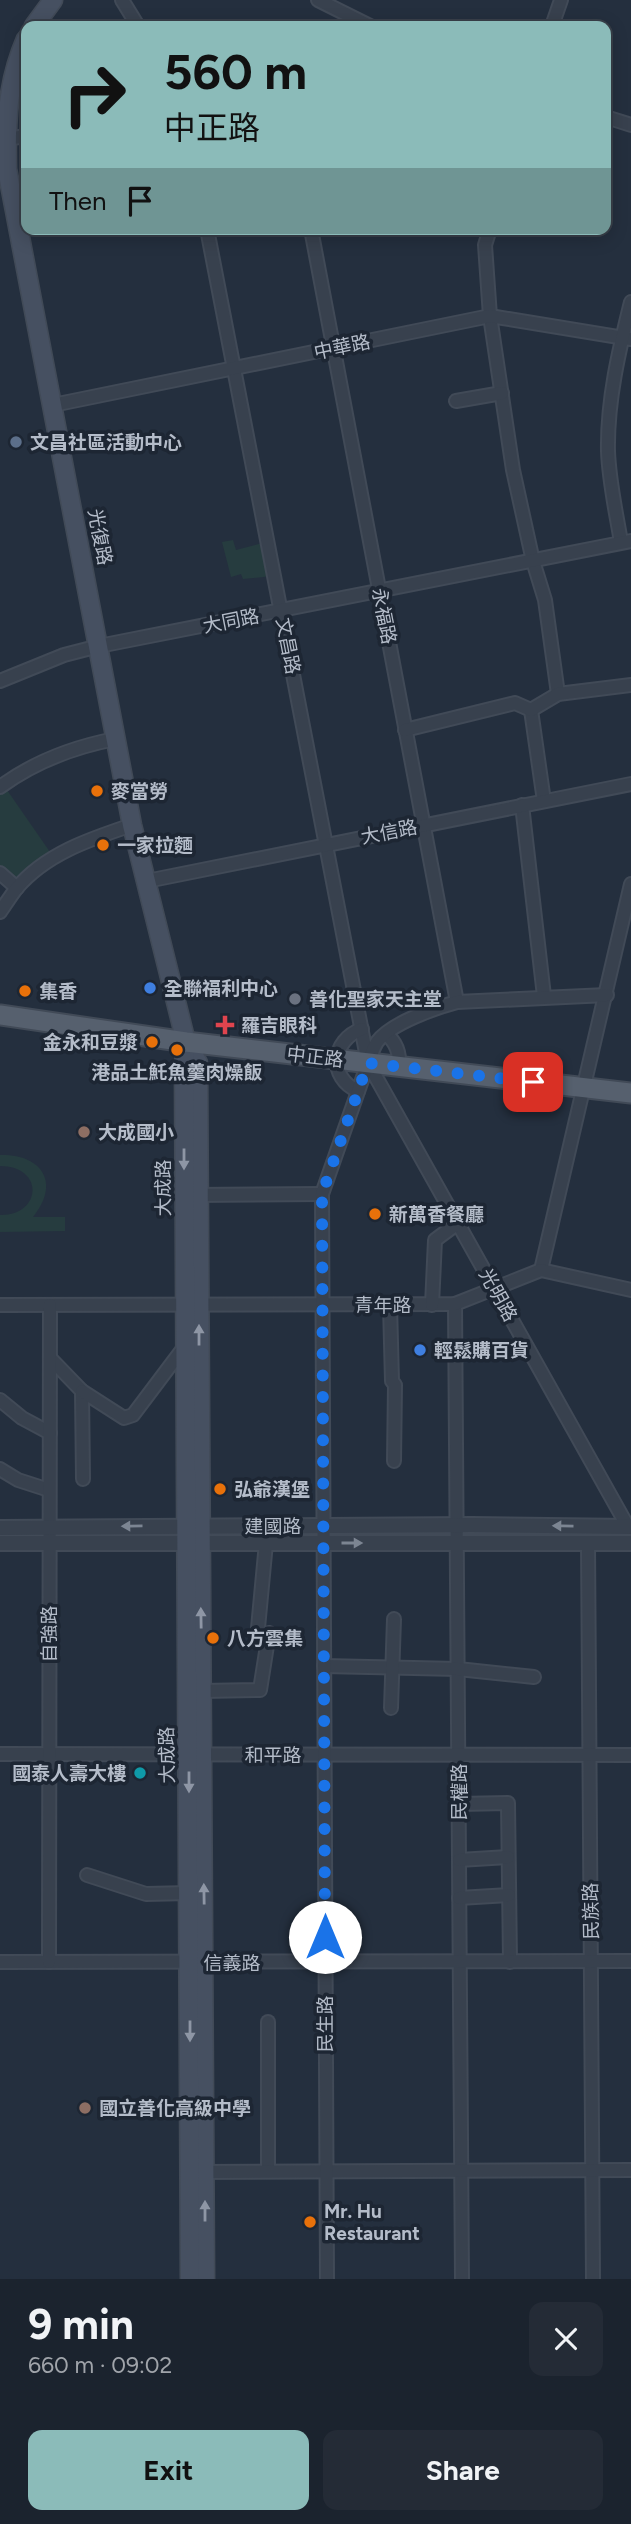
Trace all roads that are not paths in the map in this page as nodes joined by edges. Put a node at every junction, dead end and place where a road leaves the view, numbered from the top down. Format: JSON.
{"nodes":[{"id":1,"x":53,"y":0,"type":"edge"},
{"id":2,"x":122,"y":0,"type":"edge"},
{"id":3,"x":318,"y":0,"type":"edge"},
{"id":4,"x":561,"y":0,"type":"edge"},
{"id":5,"x":38,"y":21,"type":"edge"},
{"id":6,"x":135,"y":21,"type":"edge"},
{"id":7,"x":360,"y":21,"type":"edge"},
{"id":8,"x":554,"y":21,"type":"edge"},
{"id":9,"x":21,"y":52,"type":"edge"},
{"id":10,"x":611,"y":119,"type":"edge"},
{"id":11,"x":631,"y":125,"type":"edge"},
{"id":12,"x":21,"y":137,"type":"edge"},
{"id":13,"x":6,"y":139,"type":"junction"},
{"id":14,"x":3,"y":168,"type":"edge"},
{"id":15,"x":208,"y":235,"type":"edge"},
{"id":16,"x":312,"y":235,"type":"edge"},
{"id":17,"x":488,"y":235,"type":"edge"},
{"id":18,"x":631,"y":302,"type":"edge"},
{"id":19,"x":491,"y":316,"type":"junction"},
{"id":20,"x":626,"y":338,"type":"edge"},
{"id":21,"x":333,"y":348,"type":"junction"},
{"id":22,"x":234,"y":368,"type":"junction"},
{"id":23,"x":502,"y":393,"type":"junction"},
{"id":24,"x":456,"y":401,"type":"dead end"},
{"id":25,"x":53,"y":405,"type":"junction"},
{"id":26,"x":626,"y":541,"type":"edge"},
{"id":27,"x":533,"y":561,"type":"junction"},
{"id":28,"x":379,"y":589,"type":"junction"},
{"id":29,"x":281,"y":611,"type":"junction"},
{"id":30,"x":99,"y":646,"type":"junction"},
{"id":31,"x":0,"y":681,"type":"edge"},
{"id":32,"x":631,"y":685,"type":"edge"},
{"id":33,"x":558,"y":694,"type":"junction"},
{"id":34,"x":531,"y":710,"type":"junction"},
{"id":35,"x":405,"y":730,"type":"junction"},
{"id":36,"x":115,"y":738,"type":"junction"},
{"id":37,"x":631,"y":784,"type":"edge"},
{"id":38,"x":0,"y":787,"type":"edge"},
{"id":39,"x":544,"y":801,"type":"junction"},
{"id":40,"x":522,"y":805,"type":"junction"},
{"id":41,"x":132,"y":825,"type":"junction"},
{"id":42,"x":424,"y":825,"type":"junction"},
{"id":43,"x":326,"y":845,"type":"junction"},
{"id":44,"x":0,"y":873,"type":"edge"},
{"id":45,"x":147,"y":881,"type":"junction"},
{"id":46,"x":631,"y":884,"type":"edge"},
{"id":47,"x":17,"y":888,"type":"junction"},
{"id":48,"x":629,"y":905,"type":"edge"},
{"id":49,"x":0,"y":912,"type":"edge"},
{"id":50,"x":607,"y":995,"type":"junction"},
{"id":51,"x":544,"y":996,"type":"junction"},
{"id":52,"x":457,"y":1002,"type":"junction"},
{"id":53,"x":0,"y":1015,"type":"edge"},
{"id":54,"x":362,"y":1029,"type":"junction"},
{"id":55,"x":386,"y":1034,"type":"junction"},
{"id":56,"x":186,"y":1042,"type":"junction"},
{"id":57,"x":336,"y":1059,"type":"junction"},
{"id":58,"x":368,"y":1063,"type":"junction"},
{"id":59,"x":399,"y":1066,"type":"junction"},
{"id":60,"x":585,"y":1088,"type":"junction"},
{"id":61,"x":358,"y":1091,"type":"junction"},
{"id":62,"x":631,"y":1093,"type":"edge"},
{"id":63,"x":322,"y":1194,"type":"junction"},
{"id":64,"x":191,"y":1195,"type":"junction"},
{"id":65,"x":458,"y":1223,"type":"junction"},
{"id":66,"x":541,"y":1270,"type":"junction"},
{"id":67,"x":495,"y":1289,"type":"junction"},
{"id":68,"x":631,"y":1290,"type":"edge"},
{"id":69,"x":192,"y":1304,"type":"junction"},
{"id":70,"x":323,"y":1304,"type":"junction"},
{"id":71,"x":455,"y":1304,"type":"junction"},
{"id":72,"x":0,"y":1305,"type":"edge"},
{"id":73,"x":50,"y":1305,"type":"junction"},
{"id":74,"x":390,"y":1305,"type":"junction"},
{"id":75,"x":432,"y":1305,"type":"junction"},
{"id":76,"x":185,"y":1346,"type":"junction"},
{"id":77,"x":50,"y":1357,"type":"junction"},
{"id":78,"x":82,"y":1391,"type":"junction"},
{"id":79,"x":0,"y":1400,"type":"edge"},
{"id":80,"x":50,"y":1433,"type":"junction"},
{"id":81,"x":394,"y":1461,"type":"dead end"},
{"id":82,"x":0,"y":1469,"type":"edge"},
{"id":83,"x":83,"y":1479,"type":"dead end"},
{"id":84,"x":49,"y":1490,"type":"junction"},
{"id":85,"x":324,"y":1525,"type":"junction"},
{"id":86,"x":457,"y":1525,"type":"junction"},
{"id":87,"x":49,"y":1527,"type":"junction"},
{"id":88,"x":630,"y":1527,"type":"edge"},
{"id":89,"x":0,"y":1528,"type":"edge"},
{"id":90,"x":193,"y":1534,"type":"junction"},
{"id":91,"x":0,"y":1543,"type":"edge"},
{"id":92,"x":49,"y":1543,"type":"junction"},
{"id":93,"x":266,"y":1543,"type":"junction"},
{"id":94,"x":324,"y":1543,"type":"junction"},
{"id":95,"x":457,"y":1543,"type":"junction"},
{"id":96,"x":588,"y":1543,"type":"junction"},
{"id":97,"x":631,"y":1543,"type":"edge"},
{"id":98,"x":394,"y":1619,"type":"dead end"},
{"id":99,"x":324,"y":1666,"type":"junction"},
{"id":100,"x":393,"y":1667,"type":"junction"},
{"id":101,"x":458,"y":1669,"type":"junction"},
{"id":102,"x":534,"y":1677,"type":"dead end"},
{"id":103,"x":202,"y":1691,"type":"junction"},
{"id":104,"x":391,"y":1708,"type":"dead end"},
{"id":105,"x":0,"y":1754,"type":"edge"},
{"id":106,"x":589,"y":1754,"type":"junction"},
{"id":107,"x":49,"y":1755,"type":"junction"},
{"id":108,"x":196,"y":1755,"type":"junction"},
{"id":109,"x":324,"y":1755,"type":"junction"},
{"id":110,"x":458,"y":1755,"type":"junction"},
{"id":111,"x":631,"y":1755,"type":"edge"},
{"id":112,"x":459,"y":1804,"type":"junction"},
{"id":113,"x":508,"y":1857,"type":"junction"},
{"id":114,"x":459,"y":1860,"type":"junction"},
{"id":115,"x":88,"y":1875,"type":"dead end"},
{"id":116,"x":189,"y":1893,"type":"junction"},
{"id":117,"x":509,"y":1895,"type":"junction"},
{"id":118,"x":459,"y":1898,"type":"junction"},
{"id":119,"x":592,"y":1960,"type":"junction"},
{"id":120,"x":631,"y":1961,"type":"edge"},
{"id":121,"x":0,"y":1962,"type":"edge"},
{"id":122,"x":49,"y":1962,"type":"junction"},
{"id":123,"x":325,"y":1962,"type":"junction"},
{"id":124,"x":510,"y":1962,"type":"junction"},
{"id":125,"x":197,"y":1963,"type":"junction"},
{"id":126,"x":460,"y":1963,"type":"junction"},
{"id":127,"x":268,"y":2022,"type":"dead end"},
{"id":128,"x":593,"y":2170,"type":"junction"},
{"id":129,"x":631,"y":2170,"type":"edge"},
{"id":130,"x":268,"y":2171,"type":"junction"},
{"id":131,"x":326,"y":2171,"type":"junction"},
{"id":132,"x":461,"y":2171,"type":"junction"},
{"id":133,"x":198,"y":2172,"type":"junction"},
{"id":134,"x":190,"y":2279,"type":"edge"},
{"id":135,"x":205,"y":2279,"type":"edge"},
{"id":136,"x":327,"y":2279,"type":"edge"},
{"id":137,"x":462,"y":2279,"type":"edge"},
{"id":138,"x":593,"y":2279,"type":"edge"}],
"edges":[{"from":1,"to":5,"type":"main road"},
{"from":2,"to":6,"type":"street"},
{"from":3,"to":7,"type":"street"},
{"from":4,"to":8,"type":"street"},
{"from":9,"to":13,"type":"main road","name":"光復路"},
{"from":10,"to":11,"type":"street"},
{"from":12,"to":13,"type":"street"},
{"from":13,"to":14,"type":"main road","name":"光復路"},
{"from":14,"to":25,"type":"main road","name":"光復路"},
{"from":15,"to":22,"type":"street","name":"文昌路"},
{"from":16,"to":21,"type":"street","name":"永福路"},
{"from":17,"to":19,"type":"street"},
{"from":18,"to":20,"type":"street"},
{"from":19,"to":20,"type":"street","name":"中華路"},
{"from":19,"to":21,"type":"street","name":"中華路"},
{"from":19,"to":23,"type":"street"},
{"from":20,"to":26,"type":"street"},
{"from":21,"to":22,"type":"street","name":"中華路"},
{"from":21,"to":28,"type":"street","name":"永福路"},
{"from":22,"to":25,"type":"street","name":"中華路"},
{"from":22,"to":29,"type":"street","name":"文昌路"},
{"from":23,"to":24,"type":"street"},
{"from":23,"to":27,"type":"street"},
{"from":25,"to":30,"type":"main road","name":"光復路"},
{"from":26,"to":27,"type":"street","name":"大同路"},
{"from":27,"to":28,"type":"street","name":"大同路"},
{"from":27,"to":33,"type":"street"},
{"from":28,"to":29,"type":"street","name":"大同路"},
{"from":28,"to":35,"type":"street","name":"永福路"},
{"from":29,"to":30,"type":"street","name":"大同路"},
{"from":29,"to":43,"type":"street","name":"文昌路"},
{"from":30,"to":31,"type":"street","name":"大同路"},
{"from":30,"to":36,"type":"main road","name":"光復路"},
{"from":32,"to":33,"type":"street"},
{"from":33,"to":34,"type":"street"},
{"from":34,"to":35,"type":"street"},
{"from":34,"to":39,"type":"street"},
{"from":35,"to":42,"type":"street","name":"永福路"},
{"from":36,"to":38,"type":"street"},
{"from":36,"to":41,"type":"main road","name":"光復路"},
{"from":37,"to":39,"type":"street","name":"大信路"},
{"from":39,"to":40,"type":"street","name":"大信路"},
{"from":40,"to":42,"type":"street","name":"大信路"},
{"from":40,"to":51,"type":"street"},
{"from":41,"to":45,"type":"main road","name":"光復路"},
{"from":41,"to":47,"type":"street"},
{"from":42,"to":43,"type":"street","name":"大信路"},
{"from":42,"to":52,"type":"street","name":"永福路"},
{"from":43,"to":45,"type":"street","name":"大信路"},
{"from":43,"to":54,"type":"street","name":"文昌路"},
{"from":44,"to":47,"type":"street"},
{"from":45,"to":56,"type":"main road","name":"光復路"},
{"from":46,"to":48,"type":"street"},
{"from":47,"to":49,"type":"street"},
{"from":48,"to":50,"type":"street"},
{"from":50,"to":51,"type":"street"},
{"from":50,"to":60,"type":"street"},
{"from":51,"to":52,"type":"street"},
{"from":52,"to":55,"type":"street"},
{"from":53,"to":56,"type":"main road","name":"中正路"},
{"from":54,"to":57,"type":"street"},
{"from":54,"to":58,"type":"street","name":"文昌路"},
{"from":55,"to":58,"type":"street","name":"民生路"},
{"from":55,"to":59,"type":"street"},
{"from":56,"to":57,"type":"main road","name":"中正路"},
{"from":56,"to":64,"type":"main road","name":"大成路"},
{"from":57,"to":58,"type":"main road","name":"中正路"},
{"from":57,"to":61,"type":"street"},
{"from":58,"to":59,"type":"main road","name":"中正路"},
{"from":58,"to":61,"type":"street","name":"民生路"},
{"from":58,"to":65,"type":"street","name":"光明路"},
{"from":59,"to":60,"type":"main road","name":"中正路"},
{"from":60,"to":62,"type":"main road","name":"中正路"},
{"from":60,"to":66,"type":"street"},
{"from":61,"to":63,"type":"street","name":"民生路"},
{"from":63,"to":64,"type":"street"},
{"from":63,"to":70,"type":"street","name":"民生路"},
{"from":64,"to":69,"type":"main road","name":"大成路"},
{"from":65,"to":67,"type":"street","name":"光明路"},
{"from":65,"to":75,"type":"street"},
{"from":66,"to":67,"type":"street","name":"青年路"},
{"from":66,"to":68,"type":"street"},
{"from":67,"to":71,"type":"street","name":"青年路"},
{"from":67,"to":88,"type":"street","name":"光明路"},
{"from":69,"to":70,"type":"street","name":"青年路"},
{"from":69,"to":73,"type":"street","name":"青年路"},
{"from":69,"to":76,"type":"main road","name":"大成路"},
{"from":90,"to":69,"type":"main road","name":"大成路","one_way":true},
{"from":70,"to":74,"type":"street","name":"青年路"},
{"from":70,"to":85,"type":"street","name":"民生路"},
{"from":71,"to":75,"type":"street","name":"青年路"},
{"from":71,"to":86,"type":"street","name":"民權路"},
{"from":72,"to":73,"type":"street","name":"青年路"},
{"from":73,"to":77,"type":"street","name":"自強路"},
{"from":74,"to":75,"type":"street","name":"青年路"},
{"from":74,"to":81,"type":"street"},
{"from":76,"to":78,"type":"street"},
{"from":76,"to":90,"type":"main road","name":"大成路"},
{"from":77,"to":78,"type":"street"},
{"from":77,"to":80,"type":"street","name":"自強路"},
{"from":78,"to":83,"type":"street"},
{"from":79,"to":80,"type":"street"},
{"from":80,"to":84,"type":"street","name":"自強路"},
{"from":82,"to":84,"type":"street"},
{"from":84,"to":87,"type":"street","name":"自強路"},
{"from":85,"to":86,"type":"street","name":"建國路"},
{"from":85,"to":90,"type":"street","name":"建國路"},
{"from":85,"to":94,"type":"street","name":"民生路"},
{"from":88,"to":86,"type":"street","name":"建國路","one_way":true},
{"from":86,"to":95,"type":"street","name":"民權路"},
{"from":87,"to":89,"type":"street","name":"建國路"},
{"from":90,"to":87,"type":"street","name":"建國路","one_way":true},
{"from":87,"to":92,"type":"street","name":"自強路"},
{"from":90,"to":92,"type":"street","name":"建國路"},
{"from":90,"to":93,"type":"street","name":"建國路"},
{"from":103,"to":90,"type":"main road","name":"大成路","one_way":true},
{"from":90,"to":108,"type":"main road","name":"大成路"},
{"from":91,"to":92,"type":"street","name":"建國路"},
{"from":92,"to":107,"type":"street","name":"自強路"},
{"from":93,"to":94,"type":"street","name":"建國路"},
{"from":93,"to":103,"type":"street"},
{"from":94,"to":95,"type":"street","name":"建國路","one_way":true},
{"from":94,"to":99,"type":"street","name":"民生路"},
{"from":95,"to":96,"type":"street","name":"建國路"},
{"from":95,"to":101,"type":"street","name":"民權路"},
{"from":96,"to":97,"type":"street","name":"建國路"},
{"from":96,"to":106,"type":"street","name":"民族路"},
{"from":98,"to":100,"type":"street"},
{"from":99,"to":100,"type":"street"},
{"from":99,"to":109,"type":"street","name":"民生路"},
{"from":100,"to":101,"type":"street"},
{"from":100,"to":104,"type":"street"},
{"from":101,"to":102,"type":"street"},
{"from":101,"to":110,"type":"street","name":"民權路"},
{"from":103,"to":108,"type":"main road","name":"大成路"},
{"from":105,"to":107,"type":"street","name":"和平路"},
{"from":106,"to":110,"type":"street","name":"和平路"},
{"from":106,"to":111,"type":"street","name":"和平路"},
{"from":106,"to":119,"type":"street","name":"民族路"},
{"from":107,"to":108,"type":"street","name":"和平路"},
{"from":107,"to":122,"type":"street","name":"自強路"},
{"from":108,"to":109,"type":"street","name":"和平路"},
{"from":108,"to":116,"type":"main road","name":"大成路","one_way":true},
{"from":125,"to":108,"type":"main road","name":"大成路","one_way":true},
{"from":109,"to":110,"type":"street","name":"和平路"},
{"from":109,"to":123,"type":"street","name":"民生路"},
{"from":110,"to":112,"type":"street","name":"民權路"},
{"from":112,"to":113,"type":"street"},
{"from":112,"to":114,"type":"street","name":"民權路"},
{"from":113,"to":114,"type":"street"},
{"from":113,"to":117,"type":"street"},
{"from":114,"to":118,"type":"street","name":"民權路"},
{"from":115,"to":116,"type":"street"},
{"from":116,"to":125,"type":"main road","name":"大成路"},
{"from":117,"to":118,"type":"street"},
{"from":117,"to":124,"type":"street"},
{"from":118,"to":126,"type":"street","name":"民權路"},
{"from":119,"to":120,"type":"street","name":"信義路"},
{"from":119,"to":124,"type":"street","name":"信義路"},
{"from":119,"to":128,"type":"street","name":"民族路"},
{"from":121,"to":122,"type":"street","name":"信義路"},
{"from":122,"to":125,"type":"street","name":"信義路"},
{"from":123,"to":125,"type":"street","name":"信義路"},
{"from":123,"to":126,"type":"street","name":"信義路"},
{"from":123,"to":131,"type":"street","name":"民生路"},
{"from":124,"to":126,"type":"street","name":"信義路"},
{"from":125,"to":133,"type":"main road","name":"大成路"},
{"from":126,"to":132,"type":"street","name":"民權路"},
{"from":127,"to":130,"type":"street"},
{"from":128,"to":129,"type":"street"},
{"from":128,"to":132,"type":"street"},
{"from":128,"to":138,"type":"street","name":"民族路"},
{"from":130,"to":131,"type":"street"},
{"from":130,"to":133,"type":"street"},
{"from":131,"to":132,"type":"street"},
{"from":131,"to":136,"type":"street","name":"民生路"},
{"from":132,"to":137,"type":"street","name":"民權路"},
{"from":133,"to":134,"type":"main road","name":"大成路"},
{"from":135,"to":133,"type":"main road","name":"大成路","one_way":true}]}
